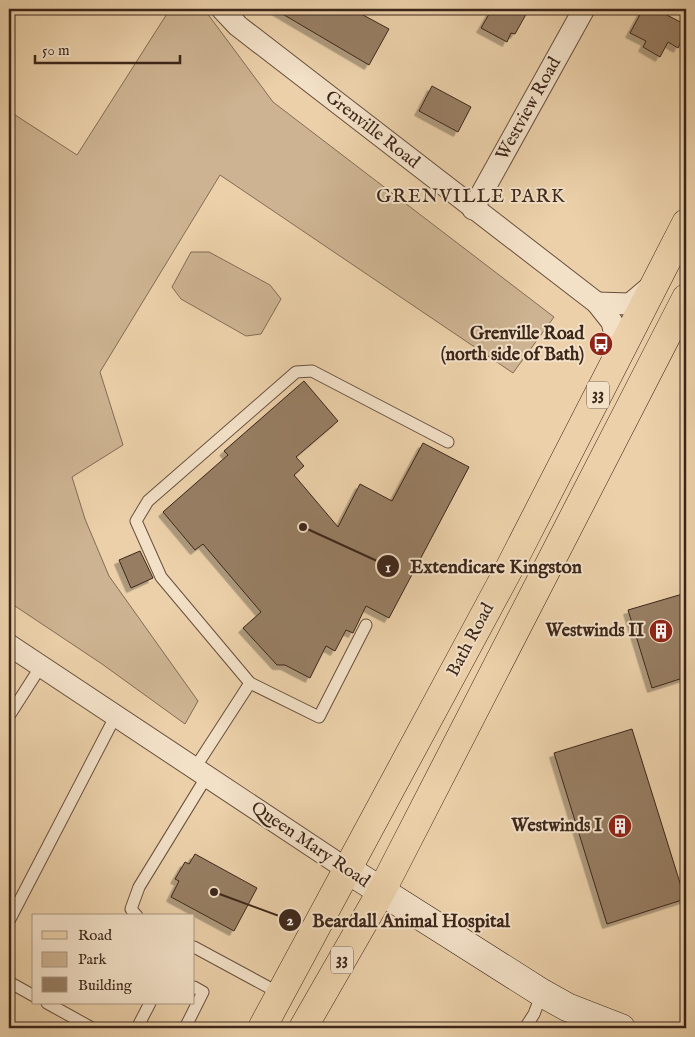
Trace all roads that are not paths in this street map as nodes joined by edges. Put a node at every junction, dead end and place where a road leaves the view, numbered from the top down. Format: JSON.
{"nodes":[{"id":1,"x":222,"y":9,"type":"edge"},
{"id":2,"x":584,"y":9,"type":"edge"},
{"id":3,"x":240,"y":17,"type":"edge"},
{"id":4,"x":473,"y":209,"type":"junction"},
{"id":5,"x":686,"y":222,"type":"edge"},
{"id":6,"x":655,"y":283,"type":"junction"},
{"id":7,"x":686,"y":298,"type":"edge"},
{"id":8,"x":597,"y":303,"type":"junction"},
{"id":9,"x":619,"y":352,"type":"junction"},
{"id":10,"x":448,"y":442,"type":"dead end"},
{"id":11,"x":366,"y":625,"type":"dead end"},
{"id":12,"x":9,"y":645,"type":"edge"},
{"id":13,"x":41,"y":666,"type":"junction"},
{"id":14,"x":250,"y":682,"type":"junction"},
{"id":15,"x":9,"y":716,"type":"edge"},
{"id":16,"x":116,"y":716,"type":"junction"},
{"id":17,"x":201,"y":772,"type":"junction"},
{"id":18,"x":348,"y":870,"type":"junction"},
{"id":19,"x":381,"y":892,"type":"junction"},
{"id":20,"x":135,"y":914,"type":"edge"},
{"id":21,"x":9,"y":921,"type":"edge"},
{"id":22,"x":195,"y":949,"type":"edge"},
{"id":23,"x":9,"y":982,"type":"edge"},
{"id":24,"x":195,"y":988,"type":"edge"},
{"id":25,"x":542,"y":993,"type":"junction"},
{"id":26,"x":281,"y":994,"type":"junction"},
{"id":27,"x":32,"y":995,"type":"edge"},
{"id":28,"x":49,"y":1004,"type":"edge"},
{"id":29,"x":149,"y":1004,"type":"edge"},
{"id":30,"x":92,"y":1028,"type":"edge"},
{"id":31,"x":137,"y":1028,"type":"edge"},
{"id":32,"x":185,"y":1028,"type":"edge"},
{"id":33,"x":262,"y":1028,"type":"edge"},
{"id":34,"x":303,"y":1028,"type":"edge"},
{"id":35,"x":525,"y":1028,"type":"edge"},
{"id":36,"x":621,"y":1028,"type":"edge"}],
"edges":[{"from":1,"to":3,"type":"street","name":"Grenville Road"},
{"from":2,"to":4,"type":"street","name":"Westview Road"},
{"from":3,"to":4,"type":"street","name":"Grenville Road"},
{"from":4,"to":8,"type":"street","name":"Grenville Road"},
{"from":5,"to":6,"type":"main road","name":"Bath Road","number":"33"},
{"from":6,"to":8,"type":"street"},
{"from":6,"to":9,"type":"main road","name":"Bath Road","number":"33"},
{"from":7,"to":19,"type":"main road","name":"Bath Road","number":"33"},
{"from":8,"to":9,"type":"street","name":"Grenville Road"},
{"from":9,"to":18,"type":"main road","name":"Bath Road","number":"33"},
{"from":10,"to":14,"type":"lane"},
{"from":11,"to":14,"type":"lane"},
{"from":12,"to":13,"type":"street","name":"Queen Mary Road"},
{"from":13,"to":15,"type":"lane"},
{"from":13,"to":16,"type":"street","name":"Queen Mary Road"},
{"from":14,"to":17,"type":"lane"},
{"from":16,"to":17,"type":"street","name":"Queen Mary Road"},
{"from":16,"to":21,"type":"lane"},
{"from":17,"to":18,"type":"street","name":"Queen Mary Road"},
{"from":17,"to":20,"type":"lane"},
{"from":18,"to":19,"type":"street","name":"Queen Mary Road"},
{"from":18,"to":26,"type":"main road","name":"Bath Road","number":"33"},
{"from":19,"to":25,"type":"street","name":"Queen Mary Road"},
{"from":19,"to":34,"type":"main road","name":"Bath Road","number":"33"},
{"from":22,"to":26,"type":"lane"},
{"from":23,"to":27,"type":"lane"},
{"from":24,"to":32,"type":"lane"},
{"from":25,"to":35,"type":"lane"},
{"from":25,"to":36,"type":"street","name":"Queen Mary Road"},
{"from":26,"to":33,"type":"main road","name":"Bath Road","number":"33"},
{"from":28,"to":30,"type":"lane"},
{"from":29,"to":31,"type":"lane"}]}
